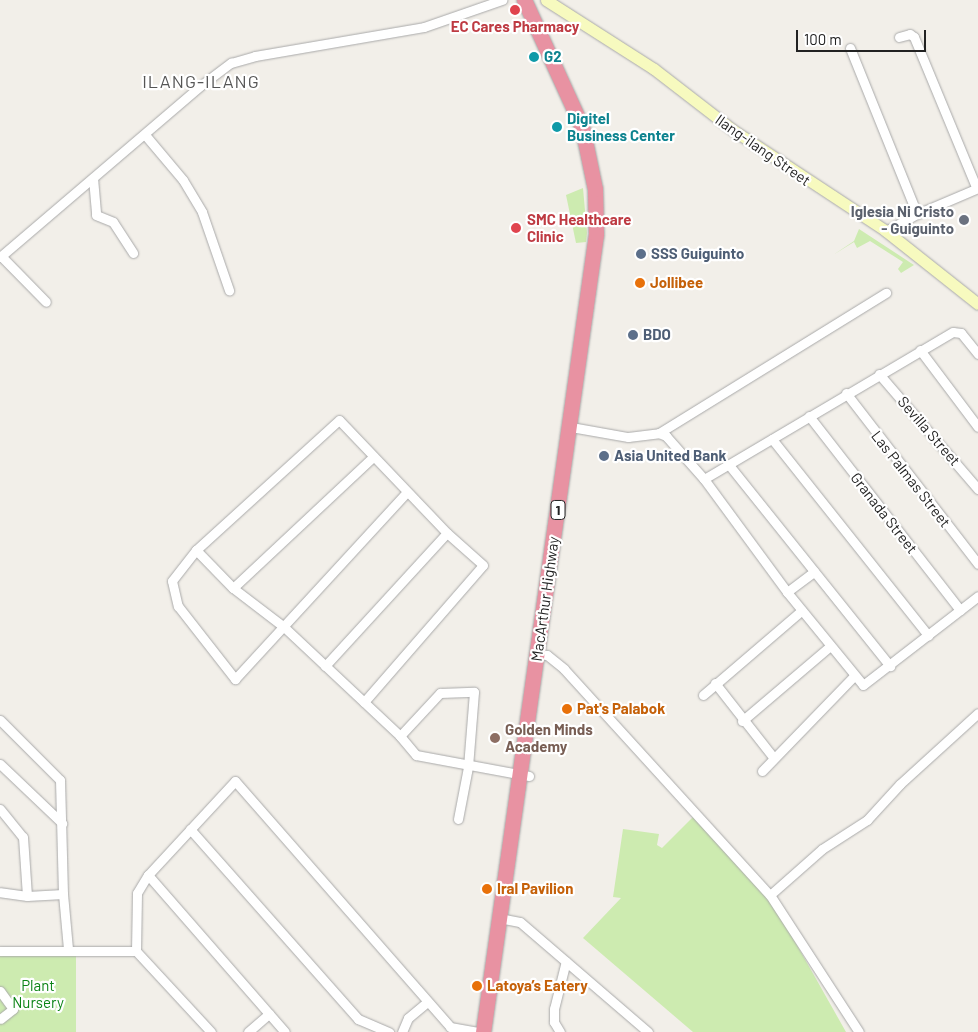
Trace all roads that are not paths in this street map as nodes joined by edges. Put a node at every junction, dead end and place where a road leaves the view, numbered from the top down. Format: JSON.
{"nodes":[{"id":1,"x":502,"y":0,"type":"edge"},
{"id":2,"x":524,"y":0,"type":"edge"},
{"id":3,"x":534,"y":0,"type":"edge"},
{"id":4,"x":546,"y":0,"type":"edge"},
{"id":5,"x":900,"y":37,"type":"dead end"},
{"id":6,"x":850,"y":48,"type":"dead end"},
{"id":7,"x":146,"y":136,"type":"junction"},
{"id":8,"x":93,"y":178,"type":"junction"},
{"id":9,"x":977,"y":188,"type":"edge"},
{"id":10,"x":917,"y":214,"type":"junction"},
{"id":11,"x":886,"y":231,"type":"junction"},
{"id":12,"x":133,"y":253,"type":"dead end"},
{"id":13,"x":1,"y":257,"type":"edge"},
{"id":14,"x":229,"y":290,"type":"dead end"},
{"id":15,"x":886,"y":293,"type":"dead end"},
{"id":16,"x":46,"y":302,"type":"dead end"},
{"id":17,"x":978,"y":304,"type":"edge"},
{"id":18,"x":920,"y":350,"type":"junction"},
{"id":19,"x":978,"y":354,"type":"edge"},
{"id":20,"x":879,"y":374,"type":"junction"},
{"id":21,"x":846,"y":393,"type":"junction"},
{"id":22,"x":808,"y":416,"type":"junction"},
{"id":23,"x":574,"y":427,"type":"junction"},
{"id":24,"x":978,"y":427,"type":"edge"},
{"id":25,"x":659,"y":433,"type":"junction"},
{"id":26,"x":772,"y":439,"type":"junction"},
{"id":27,"x":373,"y":457,"type":"junction"},
{"id":28,"x":729,"y":465,"type":"junction"},
{"id":29,"x":704,"y":480,"type":"junction"},
{"id":30,"x":978,"y":489,"type":"edge"},
{"id":31,"x":406,"y":493,"type":"junction"},
{"id":32,"x":447,"y":533,"type":"junction"},
{"id":33,"x":196,"y":550,"type":"junction"},
{"id":34,"x":978,"y":564,"type":"edge"},
{"id":35,"x":814,"y":572,"type":"junction"},
{"id":36,"x":234,"y":588,"type":"junction"},
{"id":37,"x":787,"y":592,"type":"junction"},
{"id":38,"x":978,"y":596,"type":"edge"},
{"id":39,"x":802,"y":610,"type":"junction"},
{"id":40,"x":960,"y":610,"type":"junction"},
{"id":41,"x":284,"y":627,"type":"junction"},
{"id":42,"x":928,"y":635,"type":"junction"},
{"id":43,"x":830,"y":646,"type":"junction"},
{"id":44,"x":542,"y":655,"type":"junction"},
{"id":45,"x":325,"y":666,"type":"junction"},
{"id":46,"x":890,"y":666,"type":"junction"},
{"id":47,"x":854,"y":676,"type":"junction"},
{"id":48,"x":715,"y":684,"type":"junction"},
{"id":49,"x":703,"y":695,"type":"dead end"},
{"id":50,"x":364,"y":702,"type":"junction"},
{"id":51,"x":978,"y":712,"type":"edge"},
{"id":52,"x":0,"y":720,"type":"edge"},
{"id":53,"x":742,"y":721,"type":"junction"},
{"id":54,"x":400,"y":736,"type":"junction"},
{"id":55,"x":773,"y":756,"type":"junction"},
{"id":56,"x":0,"y":764,"type":"edge"},
{"id":57,"x":468,"y":766,"type":"junction"},
{"id":58,"x":762,"y":771,"type":"dead end"},
{"id":59,"x":524,"y":775,"type":"junction"},
{"id":60,"x":0,"y":809,"type":"edge"},
{"id":61,"x":458,"y":819,"type":"dead end"},
{"id":62,"x":62,"y":823,"type":"junction"},
{"id":63,"x":190,"y":829,"type":"junction"},
{"id":64,"x":148,"y":875,"type":"junction"},
{"id":65,"x":0,"y":892,"type":"edge"},
{"id":66,"x":63,"y":894,"type":"junction"},
{"id":67,"x":770,"y":895,"type":"junction"},
{"id":68,"x":27,"y":896,"type":"junction"},
{"id":69,"x":504,"y":919,"type":"junction"},
{"id":70,"x":68,"y":949,"type":"junction"},
{"id":71,"x":0,"y":951,"type":"edge"},
{"id":72,"x":136,"y":951,"type":"junction"},
{"id":73,"x":566,"y":961,"type":"junction"},
{"id":74,"x":0,"y":990,"type":"edge"},
{"id":75,"x":427,"y":1002,"type":"junction"},
{"id":76,"x":269,"y":1014,"type":"junction"},
{"id":77,"x":0,"y":1019,"type":"edge"},
{"id":78,"x":212,"y":1032,"type":"edge"},
{"id":79,"x":248,"y":1032,"type":"edge"},
{"id":80,"x":285,"y":1032,"type":"edge"},
{"id":81,"x":389,"y":1032,"type":"edge"},
{"id":82,"x":402,"y":1032,"type":"edge"},
{"id":83,"x":477,"y":1032,"type":"edge"},
{"id":84,"x":483,"y":1032,"type":"edge"},
{"id":85,"x":492,"y":1032,"type":"edge"},
{"id":86,"x":560,"y":1032,"type":"edge"},
{"id":87,"x":648,"y":1032,"type":"edge"},
{"id":88,"x":859,"y":1032,"type":"edge"}],
"edges":[{"from":1,"to":7,"type":"street"},
{"from":2,"to":23,"type":"highway","name":"MacArthur Highway","number":"1"},
{"from":3,"to":23,"type":"highway","name":"MacArthur Highway","number":"1"},
{"from":4,"to":11,"type":"street","name":"Ilang-ilang Street"},
{"from":5,"to":9,"type":"street"},
{"from":6,"to":10,"type":"street"},
{"from":7,"to":8,"type":"street"},
{"from":7,"to":14,"type":"street"},
{"from":8,"to":12,"type":"street"},
{"from":8,"to":13,"type":"street"},
{"from":9,"to":10,"type":"street"},
{"from":10,"to":11,"type":"street"},
{"from":11,"to":17,"type":"street","name":"Ilang-ilang Street"},
{"from":13,"to":16,"type":"street"},
{"from":15,"to":25,"type":"street"},
{"from":18,"to":19,"type":"street"},
{"from":18,"to":20,"type":"street"},
{"from":18,"to":24,"type":"street"},
{"from":20,"to":21,"type":"street"},
{"from":20,"to":30,"type":"street","name":"Sevilla Street"},
{"from":21,"to":22,"type":"street"},
{"from":21,"to":34,"type":"street","name":"Las Palmas Street"},
{"from":22,"to":26,"type":"street"},
{"from":22,"to":40,"type":"street","name":"Granada Street"},
{"from":23,"to":25,"type":"street"},
{"from":23,"to":44,"type":"highway","name":"MacArthur Highway","number":"1"},
{"from":25,"to":29,"type":"street"},
{"from":26,"to":28,"type":"street"},
{"from":26,"to":42,"type":"street"},
{"from":27,"to":31,"type":"street"},
{"from":27,"to":33,"type":"street"},
{"from":27,"to":36,"type":"street"},
{"from":28,"to":29,"type":"street"},
{"from":28,"to":35,"type":"street"},
{"from":29,"to":37,"type":"street"},
{"from":31,"to":32,"type":"street"},
{"from":31,"to":41,"type":"street"},
{"from":32,"to":45,"type":"street"},
{"from":32,"to":50,"type":"street"},
{"from":33,"to":36,"type":"street"},
{"from":33,"to":41,"type":"street"},
{"from":35,"to":37,"type":"street"},
{"from":35,"to":46,"type":"street"},
{"from":36,"to":41,"type":"street"},
{"from":37,"to":39,"type":"street"},
{"from":38,"to":40,"type":"street"},
{"from":39,"to":43,"type":"street"},
{"from":39,"to":48,"type":"street"},
{"from":40,"to":42,"type":"street"},
{"from":41,"to":45,"type":"street"},
{"from":42,"to":46,"type":"street"},
{"from":43,"to":47,"type":"street"},
{"from":43,"to":53,"type":"street"},
{"from":44,"to":59,"type":"highway","name":"MacArthur Highway","number":"1"},
{"from":44,"to":67,"type":"street"},
{"from":45,"to":50,"type":"street"},
{"from":46,"to":47,"type":"street"},
{"from":47,"to":55,"type":"street"},
{"from":48,"to":49,"type":"street"},
{"from":48,"to":53,"type":"street"},
{"from":50,"to":54,"type":"street"},
{"from":51,"to":67,"type":"street"},
{"from":52,"to":62,"type":"street"},
{"from":53,"to":55,"type":"street"},
{"from":54,"to":57,"type":"street"},
{"from":54,"to":57,"type":"street"},
{"from":55,"to":58,"type":"street"},
{"from":56,"to":62,"type":"street"},
{"from":57,"to":59,"type":"street"},
{"from":57,"to":61,"type":"street"},
{"from":59,"to":69,"type":"highway","name":"MacArthur Highway","number":"1"},
{"from":60,"to":68,"type":"street"},
{"from":62,"to":66,"type":"street"},
{"from":63,"to":64,"type":"street"},
{"from":63,"to":75,"type":"street"},
{"from":63,"to":81,"type":"street"},
{"from":64,"to":72,"type":"street"},
{"from":64,"to":76,"type":"street"},
{"from":65,"to":68,"type":"street"},
{"from":66,"to":68,"type":"street"},
{"from":66,"to":70,"type":"street"},
{"from":67,"to":88,"type":"street"},
{"from":69,"to":73,"type":"street"},
{"from":69,"to":84,"type":"highway","name":"MacArthur Highway","number":"1"},
{"from":69,"to":85,"type":"highway","name":"MacArthur Highway","number":"1"},
{"from":70,"to":71,"type":"street"},
{"from":70,"to":72,"type":"street"},
{"from":72,"to":78,"type":"street"},
{"from":73,"to":86,"type":"street"},
{"from":73,"to":87,"type":"street"},
{"from":74,"to":77,"type":"street"},
{"from":75,"to":82,"type":"street"},
{"from":75,"to":83,"type":"street"},
{"from":76,"to":79,"type":"street"},
{"from":76,"to":80,"type":"street"}]}
